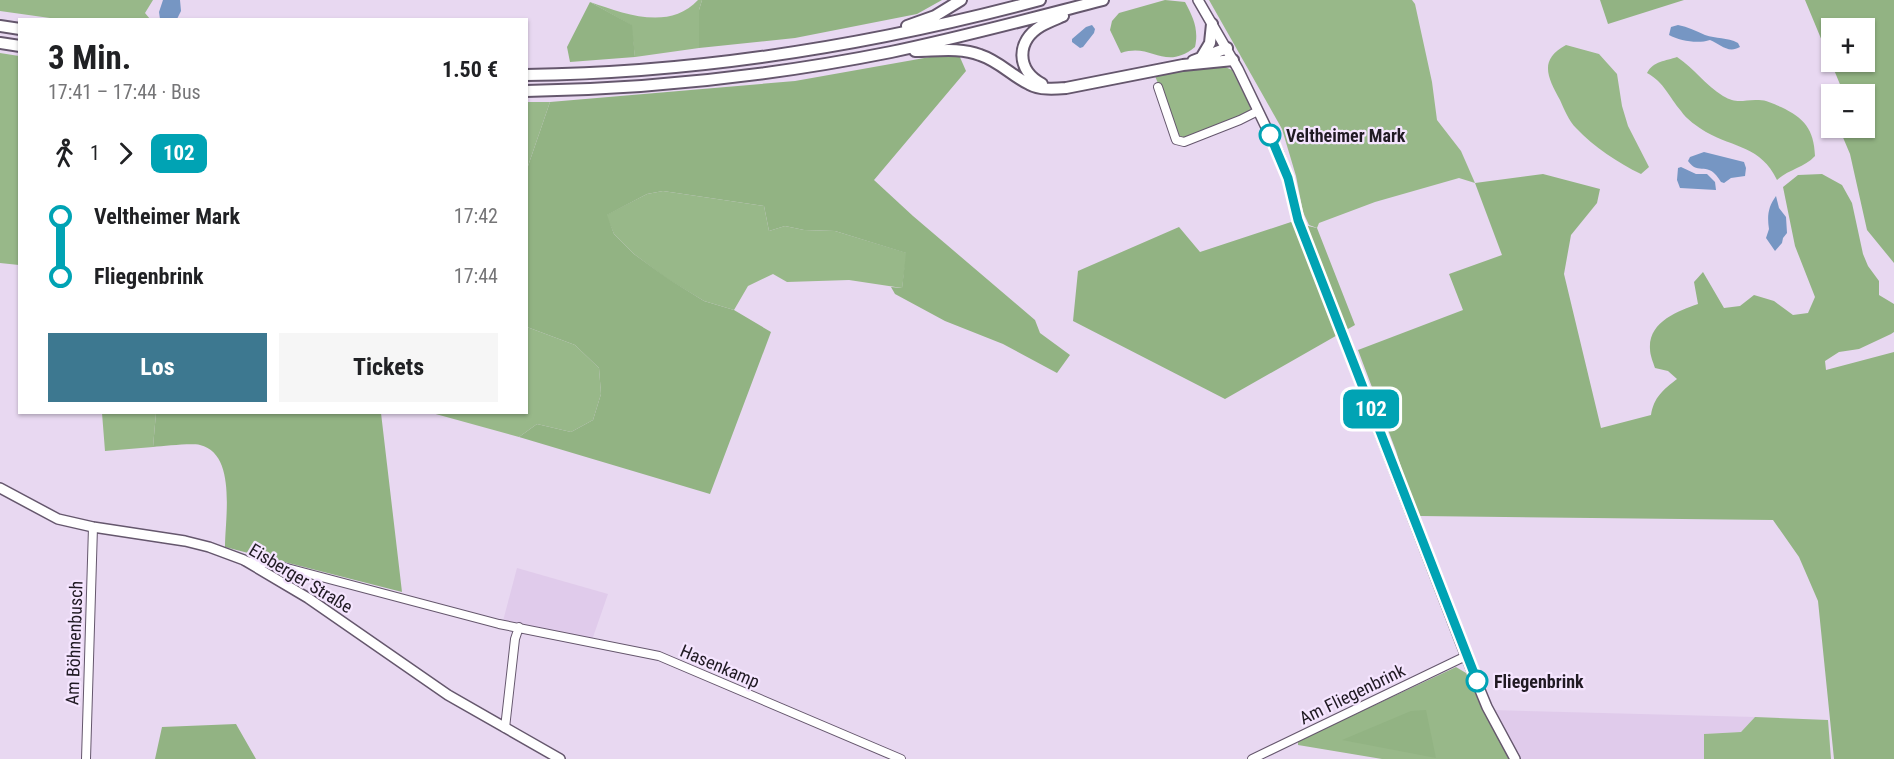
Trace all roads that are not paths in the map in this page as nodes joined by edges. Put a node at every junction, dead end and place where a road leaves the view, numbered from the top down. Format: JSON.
{"nodes":[{"id":1,"x":961,"y":0,"type":"edge"},
{"id":2,"x":1040,"y":0,"type":"edge"},
{"id":3,"x":1102,"y":0,"type":"edge"},
{"id":4,"x":1198,"y":0,"type":"edge"},
{"id":5,"x":1212,"y":24,"type":"junction"},
{"id":6,"x":0,"y":26,"type":"edge"},
{"id":7,"x":18,"y":29,"type":"edge"},
{"id":8,"x":880,"y":37,"type":"junction"},
{"id":9,"x":0,"y":43,"type":"edge"},
{"id":10,"x":18,"y":46,"type":"edge"},
{"id":11,"x":1227,"y":48,"type":"junction"},
{"id":12,"x":893,"y":51,"type":"junction"},
{"id":13,"x":1200,"y":58,"type":"junction"},
{"id":14,"x":1233,"y":60,"type":"junction"},
{"id":15,"x":1183,"y":65,"type":"junction"},
{"id":16,"x":528,"y":75,"type":"edge"},
{"id":17,"x":1158,"y":87,"type":"dead end"},
{"id":18,"x":1066,"y":88,"type":"junction"},
{"id":19,"x":528,"y":91,"type":"edge"},
{"id":20,"x":1258,"y":111,"type":"junction"},
{"id":21,"x":0,"y":488,"type":"edge"},
{"id":22,"x":93,"y":527,"type":"junction"},
{"id":23,"x":244,"y":561,"type":"junction"},
{"id":24,"x":519,"y":627,"type":"junction"},
{"id":25,"x":1466,"y":656,"type":"junction"},
{"id":26,"x":505,"y":728,"type":"junction"},
{"id":27,"x":86,"y":759,"type":"edge"},
{"id":28,"x":560,"y":759,"type":"edge"},
{"id":29,"x":901,"y":759,"type":"edge"},
{"id":30,"x":1252,"y":759,"type":"edge"},
{"id":31,"x":1515,"y":759,"type":"edge"}],
"edges":[{"from":1,"to":8,"type":"highway"},
{"from":2,"to":8,"type":"highway"},
{"from":3,"to":12,"type":"highway"},
{"from":3,"to":18,"type":"highway"},
{"from":4,"to":5,"type":"main road"},
{"from":5,"to":11,"type":"main road"},
{"from":5,"to":13,"type":"highway"},
{"from":6,"to":7,"type":"highway"},
{"from":8,"to":16,"type":"highway"},
{"from":9,"to":10,"type":"highway"},
{"from":11,"to":13,"type":"highway"},
{"from":11,"to":14,"type":"main road"},
{"from":12,"to":18,"type":"highway"},
{"from":12,"to":19,"type":"highway"},
{"from":13,"to":15,"type":"highway"},
{"from":14,"to":15,"type":"highway"},
{"from":14,"to":20,"type":"main road"},
{"from":15,"to":18,"type":"highway"},
{"from":17,"to":20,"type":"street"},
{"from":20,"to":25,"type":"main road"},
{"from":21,"to":22,"type":"main road","name":"Eisberger Straße"},
{"from":22,"to":23,"type":"main road","name":"Eisberger Straße"},
{"from":22,"to":27,"type":"street","name":"Am Böhnenbusch"},
{"from":23,"to":24,"type":"street","name":"Hasenkamp"},
{"from":23,"to":26,"type":"main road","name":"Eisberger Straße"},
{"from":24,"to":26,"type":"street"},
{"from":24,"to":29,"type":"street","name":"Hasenkamp"},
{"from":25,"to":30,"type":"street","name":"Am Fliegenbrink"},
{"from":25,"to":31,"type":"main road"},
{"from":26,"to":28,"type":"main road","name":"Eisberger Straße"}]}
